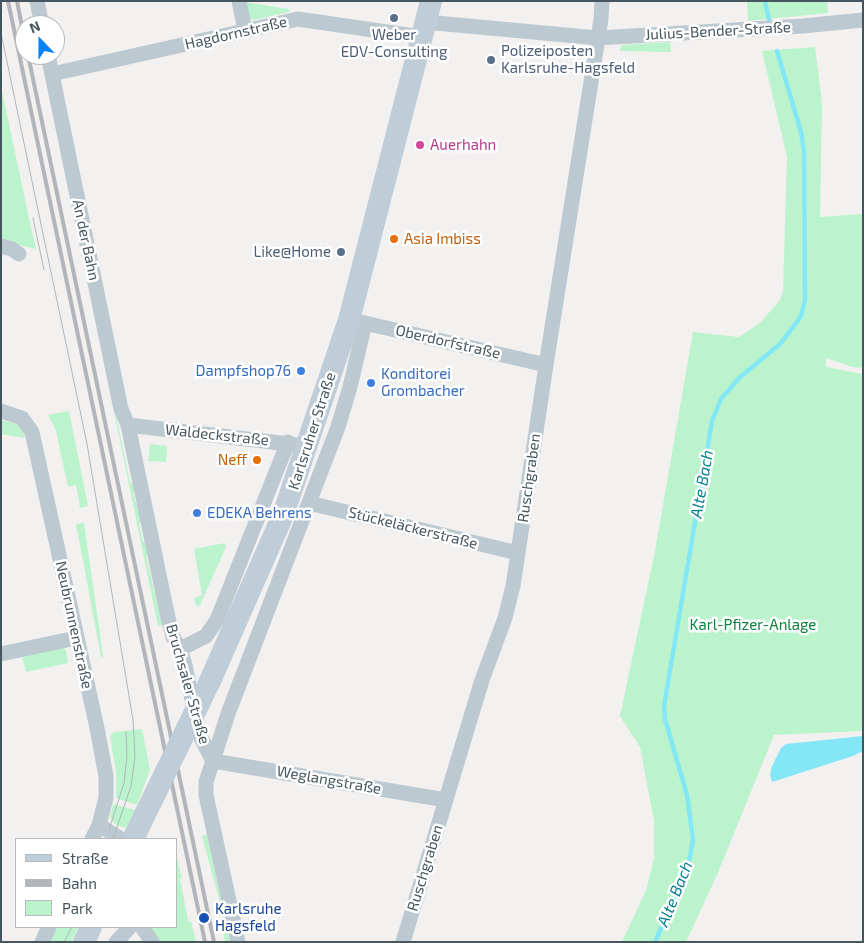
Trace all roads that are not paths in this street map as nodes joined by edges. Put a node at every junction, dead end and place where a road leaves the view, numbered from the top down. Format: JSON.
{"nodes":[{"id":1,"x":37,"y":1,"type":"edge"},
{"id":2,"x":239,"y":1,"type":"edge"},
{"id":3,"x":602,"y":1,"type":"edge"},
{"id":4,"x":40,"y":15,"type":"edge"},
{"id":5,"x":425,"y":20,"type":"edge"},
{"id":6,"x":863,"y":20,"type":"edge"},
{"id":7,"x":245,"y":30,"type":"junction"},
{"id":8,"x":598,"y":38,"type":"junction"},
{"id":9,"x":50,"y":65,"type":"edge"},
{"id":10,"x":52,"y":74,"type":"junction"},
{"id":11,"x":1,"y":246,"type":"edge"},
{"id":12,"x":19,"y":254,"type":"dead end"},
{"id":13,"x":357,"y":322,"type":"junction"},
{"id":14,"x":546,"y":365,"type":"junction"},
{"id":15,"x":1,"y":412,"type":"edge"},
{"id":16,"x":128,"y":425,"type":"junction"},
{"id":17,"x":298,"y":453,"type":"junction"},
{"id":18,"x":309,"y":503,"type":"junction"},
{"id":19,"x":518,"y":553,"type":"junction"},
{"id":20,"x":76,"y":638,"type":"junction"},
{"id":21,"x":180,"y":649,"type":"junction"},
{"id":22,"x":1,"y":654,"type":"edge"},
{"id":23,"x":213,"y":761,"type":"junction"},
{"id":24,"x":446,"y":800,"type":"junction"},
{"id":25,"x":99,"y":825,"type":"junction"},
{"id":26,"x":92,"y":838,"type":"edge"},
{"id":27,"x":119,"y":838,"type":"edge"},
{"id":28,"x":134,"y":838,"type":"edge"},
{"id":29,"x":49,"y":928,"type":"edge"},
{"id":30,"x":91,"y":928,"type":"edge"},
{"id":31,"x":129,"y":928,"type":"edge"},
{"id":32,"x":143,"y":928,"type":"edge"},
{"id":33,"x":42,"y":942,"type":"edge"},
{"id":34,"x":84,"y":942,"type":"edge"},
{"id":35,"x":116,"y":942,"type":"edge"},
{"id":36,"x":152,"y":942,"type":"edge"},
{"id":37,"x":238,"y":942,"type":"edge"},
{"id":38,"x":403,"y":942,"type":"edge"}],
"edges":[{"from":1,"to":4,"type":"street"},
{"from":2,"to":7,"type":"street"},
{"from":3,"to":8,"type":"street","name":"Ruschgraben"},
{"from":5,"to":7,"type":"street","name":"Hagdornstraße"},
{"from":5,"to":8,"type":"street","name":"Julius-Bender-Straße"},
{"from":5,"to":13,"type":"street","name":"Karlsruher Straße"},
{"from":6,"to":8,"type":"street","name":"Julius-Bender-Straße"},
{"from":7,"to":10,"type":"street","name":"Hagdornstraße"},
{"from":8,"to":14,"type":"street","name":"Ruschgraben"},
{"from":9,"to":10,"type":"street","name":"An der Bahn"},
{"from":10,"to":16,"type":"street","name":"An der Bahn"},
{"from":11,"to":12,"type":"street"},
{"from":13,"to":14,"type":"street","name":"Oberdorfstraße"},
{"from":13,"to":17,"type":"street","name":"Karlsruher Straße"},
{"from":13,"to":18,"type":"street","name":"Karlsruher Straße"},
{"from":14,"to":19,"type":"street","name":"Ruschgraben"},
{"from":15,"to":20,"type":"street","name":"Neubrunnenstraße"},
{"from":16,"to":17,"type":"street","name":"Waldeckstraße"},
{"from":16,"to":21,"type":"street","name":"Bruchsaler Straße"},
{"from":17,"to":21,"type":"street","name":"Karlsruher Straße"},
{"from":17,"to":28,"type":"street","name":"Karlsruher Straße","bridge":true},
{"from":18,"to":19,"type":"street","name":"Stückeläckerstraße"},
{"from":18,"to":23,"type":"street","name":"Karlsruher Straße"},
{"from":19,"to":24,"type":"street","name":"Ruschgraben"},
{"from":20,"to":22,"type":"street"},
{"from":20,"to":25,"type":"street","name":"Neubrunnenstraße"},
{"from":21,"to":23,"type":"street","name":"Bruchsaler Straße"},
{"from":23,"to":24,"type":"street","name":"Weglangstraße"},
{"from":23,"to":37,"type":"street","name":"Bruchsaler Straße"},
{"from":24,"to":38,"type":"street","name":"Ruschgraben"},
{"from":25,"to":26,"type":"street"},
{"from":25,"to":27,"type":"street"},
{"from":29,"to":33,"type":"street"},
{"from":30,"to":34,"type":"street"},
{"from":31,"to":35,"type":"street"},
{"from":32,"to":36,"type":"street"}]}
